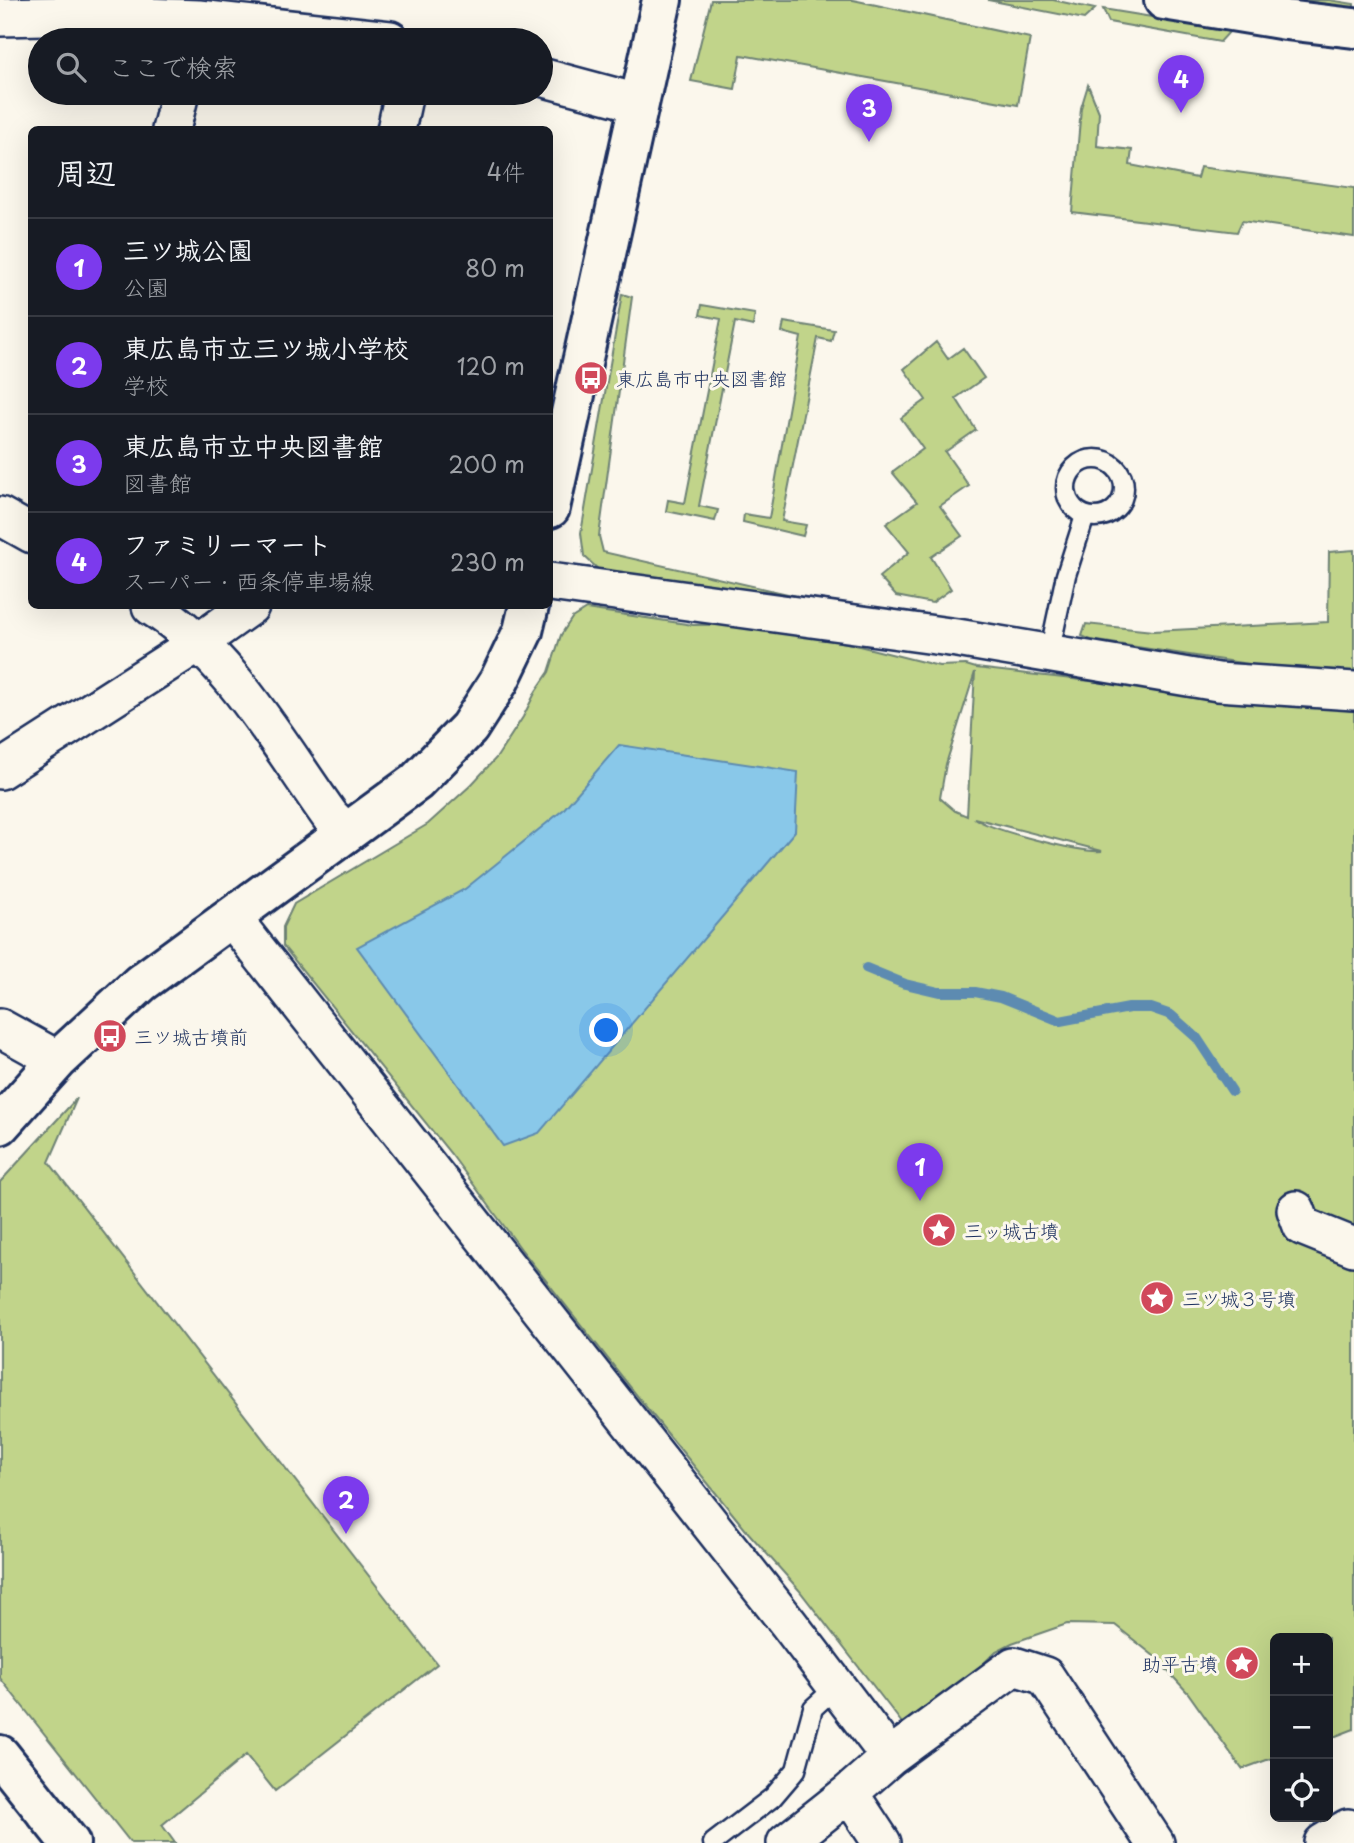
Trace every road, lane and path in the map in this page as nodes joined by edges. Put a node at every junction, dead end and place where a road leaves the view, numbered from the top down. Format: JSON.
{"nodes":[{"id":1,"x":662,"y":0,"type":"edge"},
{"id":2,"x":1164,"y":0,"type":"edge"},
{"id":3,"x":0,"y":17,"type":"edge"},
{"id":4,"x":181,"y":28,"type":"edge"},
{"id":5,"x":1354,"y":28,"type":"edge"},
{"id":6,"x":553,"y":80,"type":"edge"},
{"id":7,"x":638,"y":103,"type":"junction"},
{"id":8,"x":177,"y":105,"type":"edge"},
{"id":9,"x":401,"y":105,"type":"edge"},
{"id":10,"x":172,"y":126,"type":"edge"},
{"id":11,"x":397,"y":126,"type":"edge"},
{"id":12,"x":553,"y":494,"type":"edge"},
{"id":13,"x":0,"y":516,"type":"edge"},
{"id":14,"x":1085,"y":516,"type":"dead end"},
{"id":15,"x":28,"y":532,"type":"edge"},
{"id":16,"x":553,"y":582,"type":"edge"},
{"id":17,"x":155,"y":609,"type":"edge"},
{"id":18,"x":246,"y":609,"type":"edge"},
{"id":19,"x":527,"y":609,"type":"edge"},
{"id":20,"x":198,"y":643,"type":"junction"},
{"id":21,"x":1049,"y":654,"type":"junction"},
{"id":22,"x":1354,"y":691,"type":"edge"},
{"id":23,"x":0,"y":770,"type":"edge"},
{"id":24,"x":346,"y":833,"type":"junction"},
{"id":25,"x":232,"y":918,"type":"junction"},
{"id":26,"x":0,"y":1028,"type":"edge"},
{"id":27,"x":58,"y":1060,"type":"junction"},
{"id":28,"x":0,"y":1125,"type":"edge"},
{"id":29,"x":1296,"y":1210,"type":"dead end"},
{"id":30,"x":1354,"y":1247,"type":"edge"},
{"id":31,"x":836,"y":1687,"type":"junction"},
{"id":32,"x":0,"y":1755,"type":"edge"},
{"id":33,"x":890,"y":1757,"type":"junction"},
{"id":34,"x":849,"y":1793,"type":"junction"},
{"id":35,"x":70,"y":1843,"type":"edge"},
{"id":36,"x":713,"y":1843,"type":"edge"},
{"id":37,"x":786,"y":1843,"type":"edge"},
{"id":38,"x":882,"y":1843,"type":"edge"},
{"id":39,"x":1155,"y":1843,"type":"edge"}],
"edges":[{"from":1,"to":7,"type":"street"},
{"from":2,"to":5,"type":"street"},
{"from":3,"to":4,"type":"street"},
{"from":6,"to":7,"type":"street"},
{"from":7,"to":12,"type":"street"},
{"from":8,"to":10,"type":"street"},
{"from":9,"to":11,"type":"street"},
{"from":13,"to":15,"type":"street"},
{"from":14,"to":21,"type":"lane"},
{"from":16,"to":21,"type":"street"},
{"from":17,"to":20,"type":"street"},
{"from":18,"to":20,"type":"street"},
{"from":19,"to":24,"type":"street"},
{"from":20,"to":23,"type":"street"},
{"from":20,"to":24,"type":"street"},
{"from":21,"to":22,"type":"street"},
{"from":24,"to":25,"type":"street"},
{"from":25,"to":27,"type":"street"},
{"from":25,"to":31,"type":"street"},
{"from":26,"to":27,"type":"street"},
{"from":27,"to":28,"type":"street"},
{"from":29,"to":30,"type":"street"},
{"from":31,"to":33,"type":"street"},
{"from":31,"to":36,"type":"lane"},
{"from":32,"to":35,"type":"street"},
{"from":33,"to":34,"type":"street"},
{"from":33,"to":39,"type":"street"},
{"from":34,"to":37,"type":"street"},
{"from":34,"to":38,"type":"street"}]}
